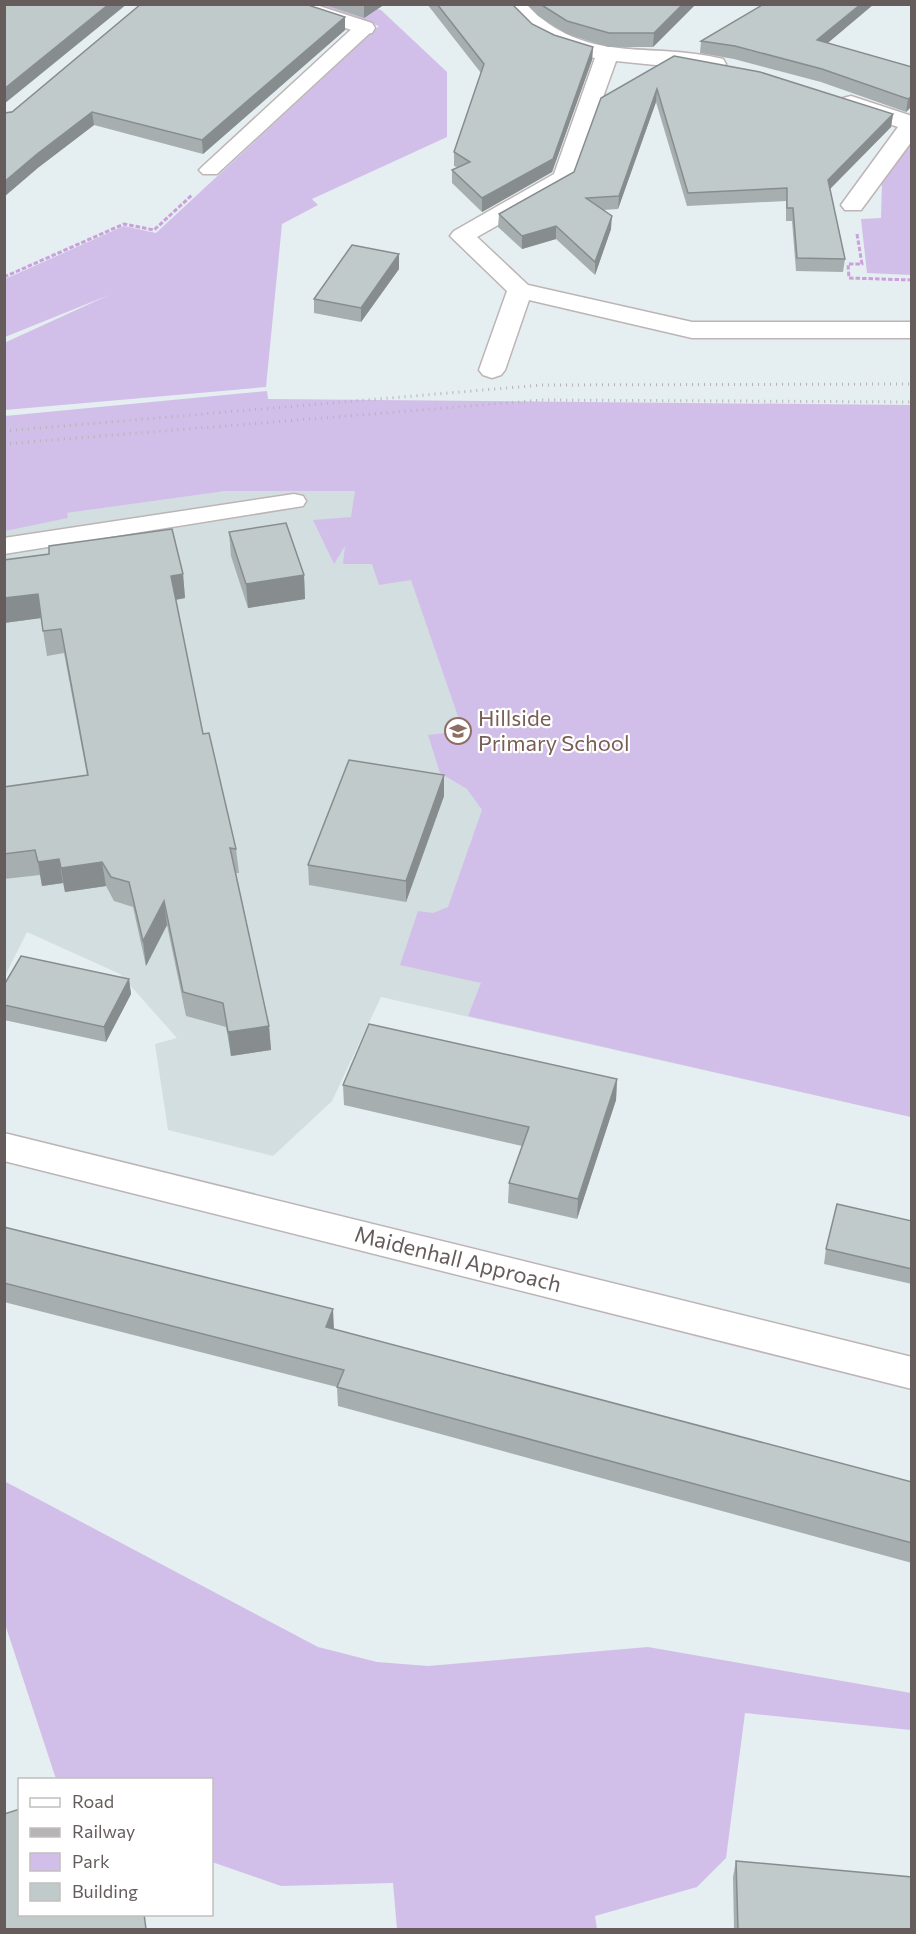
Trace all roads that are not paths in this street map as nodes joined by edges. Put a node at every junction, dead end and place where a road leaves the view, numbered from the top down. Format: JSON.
{"nodes":[{"id":1,"x":290,"y":4,"type":"edge"},
{"id":2,"x":514,"y":4,"type":"edge"},
{"id":3,"x":364,"y":28,"type":"joint"},
{"id":4,"x":607,"y":56,"type":"junction"},
{"id":5,"x":734,"y":68,"type":"edge"},
{"id":6,"x":833,"y":97,"type":"edge"},
{"id":7,"x":912,"y":124,"type":"edge"},
{"id":8,"x":210,"y":170,"type":"road end"},
{"id":9,"x":853,"y":205,"type":"road end"},
{"id":10,"x":520,"y":290,"type":"junction"},
{"id":11,"x":912,"y":330,"type":"edge"},
{"id":12,"x":492,"y":370,"type":"dead end"},
{"id":13,"x":294,"y":501,"type":"dead end"},
{"id":14,"x":4,"y":546,"type":"edge"},
{"id":15,"x":4,"y":1147,"type":"edge"},
{"id":16,"x":912,"y":1373,"type":"edge"}],
"edges":[{"from":1,"to":3,"type":"street"},
{"from":2,"to":4,"type":"street"},
{"from":3,"to":8,"type":"lane"},
{"from":4,"to":5,"type":"street"},
{"from":4,"to":10,"type":"street"},
{"from":6,"to":7,"type":"street"},
{"from":7,"to":9,"type":"street"},
{"from":10,"to":11,"type":"street"},
{"from":10,"to":12,"type":"street"},
{"from":13,"to":14,"type":"lane"},
{"from":15,"to":16,"type":"street","name":"Maidenhall Approach"}]}
